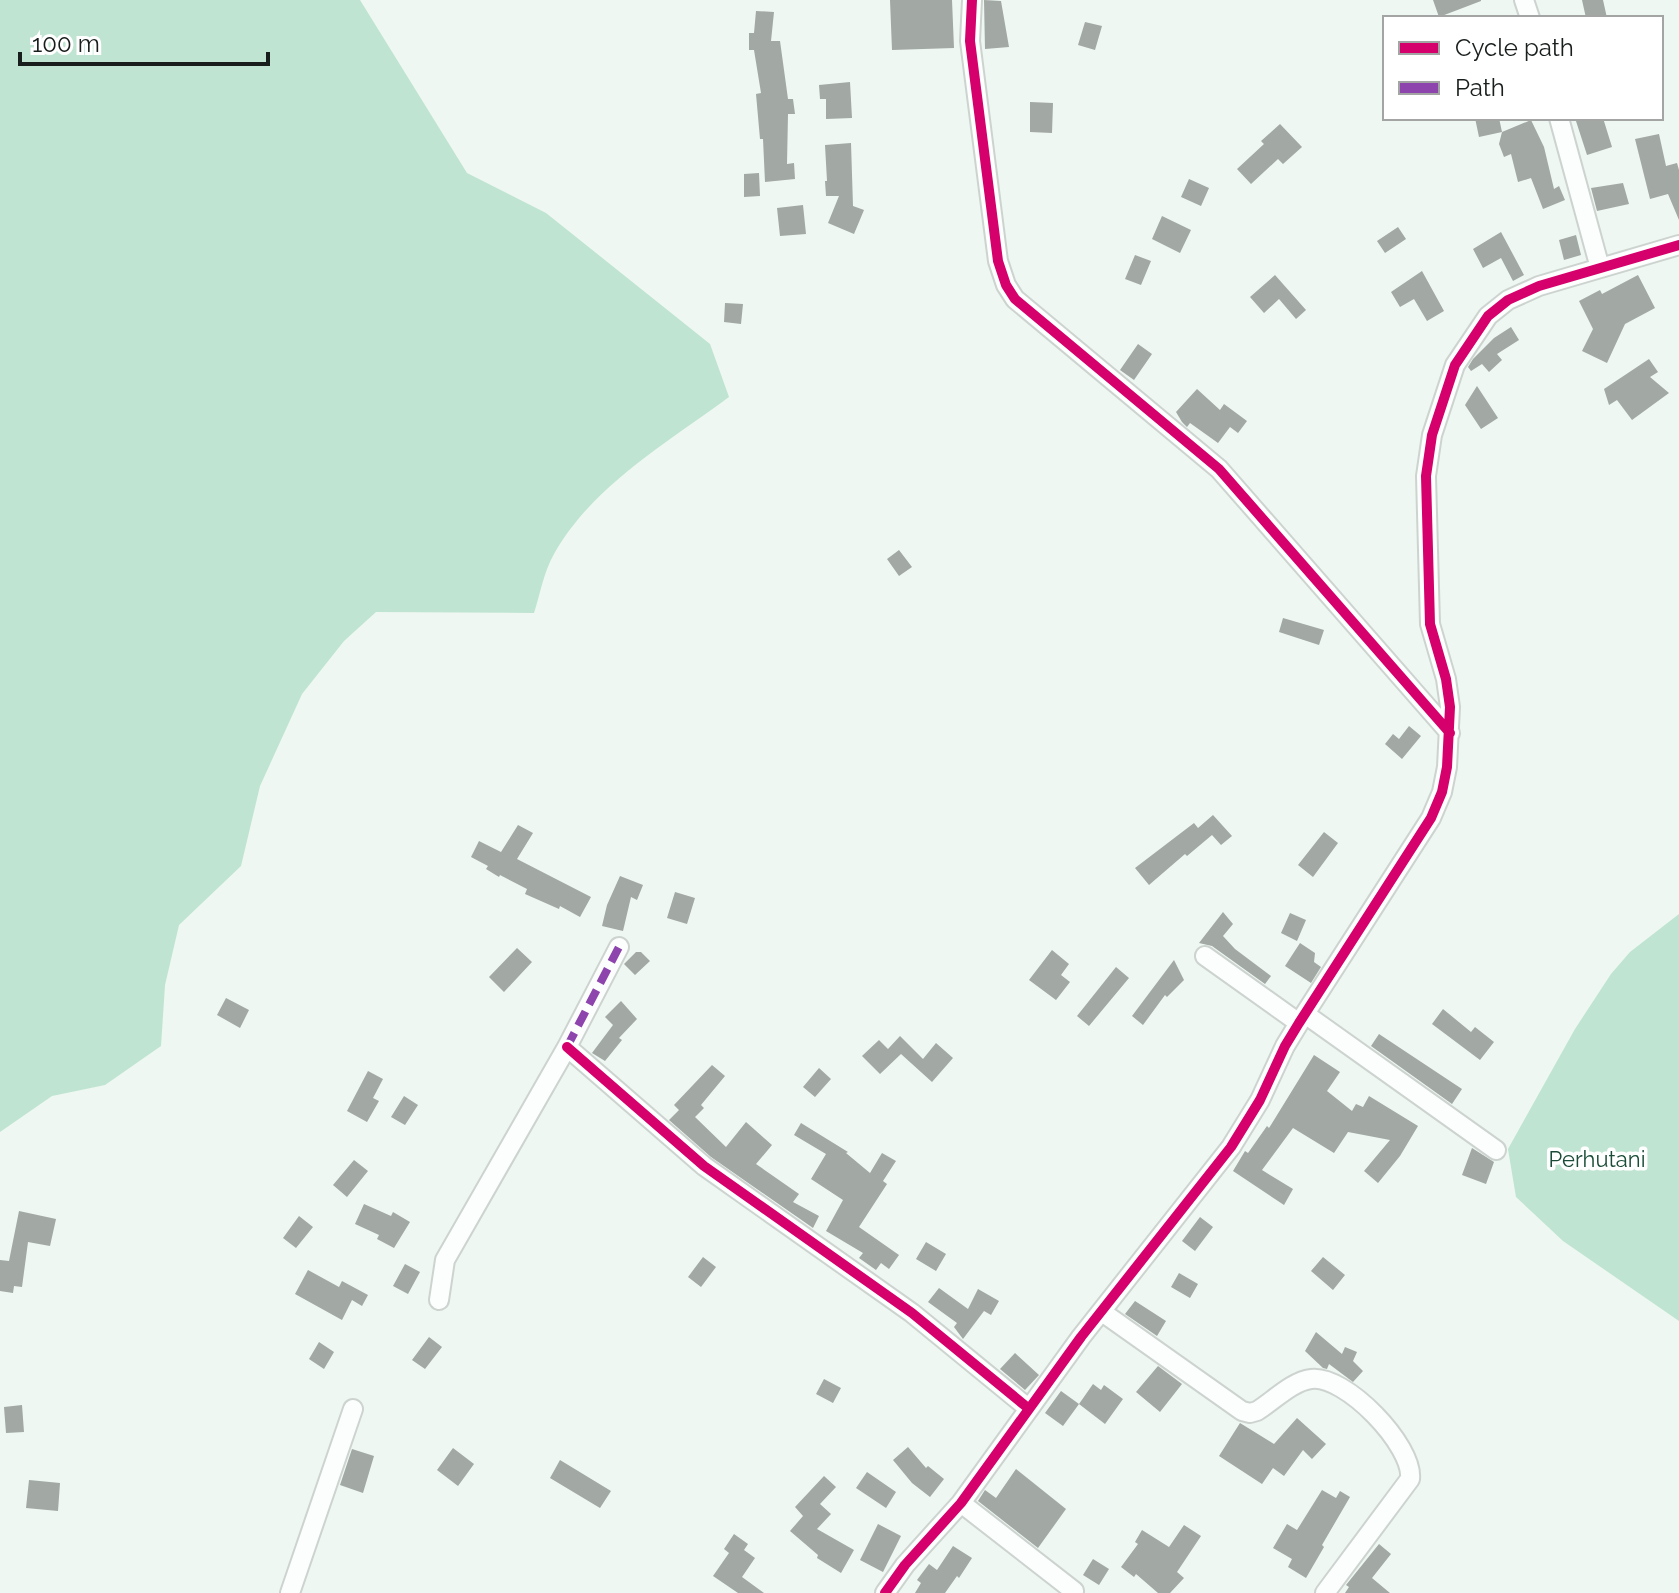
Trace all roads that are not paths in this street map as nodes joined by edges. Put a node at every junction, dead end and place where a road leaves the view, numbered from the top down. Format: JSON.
{"nodes":[{"id":1,"x":972,"y":0,"type":"edge"},
{"id":2,"x":1560,"y":120,"type":"edge"},
{"id":3,"x":1679,"y":245,"type":"edge"},
{"id":4,"x":1600,"y":268,"type":"junction"},
{"id":5,"x":1450,"y":733,"type":"junction"},
{"id":6,"x":619,"y":947,"type":"dead end"},
{"id":7,"x":1205,"y":956,"type":"dead end"},
{"id":8,"x":1302,"y":1019,"type":"junction"},
{"id":9,"x":567,"y":1047,"type":"junction"},
{"id":10,"x":1496,"y":1150,"type":"dead end"},
{"id":11,"x":439,"y":1300,"type":"dead end"},
{"id":12,"x":1102,"y":1312,"type":"junction"},
{"id":13,"x":1028,"y":1408,"type":"junction"},
{"id":14,"x":353,"y":1409,"type":"dead end"},
{"id":15,"x":961,"y":1503,"type":"junction"},
{"id":16,"x":1074,"y":1591,"type":"edge"},
{"id":17,"x":290,"y":1593,"type":"edge"},
{"id":18,"x":885,"y":1593,"type":"edge"},
{"id":19,"x":1325,"y":1593,"type":"edge"}],
"edges":[{"from":1,"to":5,"type":"street"},
{"from":2,"to":4,"type":"street"},
{"from":3,"to":4,"type":"street"},
{"from":4,"to":5,"type":"street"},
{"from":5,"to":8,"type":"street"},
{"from":6,"to":9,"type":"street"},
{"from":7,"to":8,"type":"street"},
{"from":8,"to":10,"type":"street"},
{"from":8,"to":12,"type":"street"},
{"from":9,"to":11,"type":"street"},
{"from":9,"to":13,"type":"street"},
{"from":12,"to":13,"type":"street"},
{"from":12,"to":19,"type":"street"},
{"from":13,"to":15,"type":"street"},
{"from":14,"to":17,"type":"street"},
{"from":15,"to":16,"type":"street"},
{"from":15,"to":18,"type":"street"}]}
